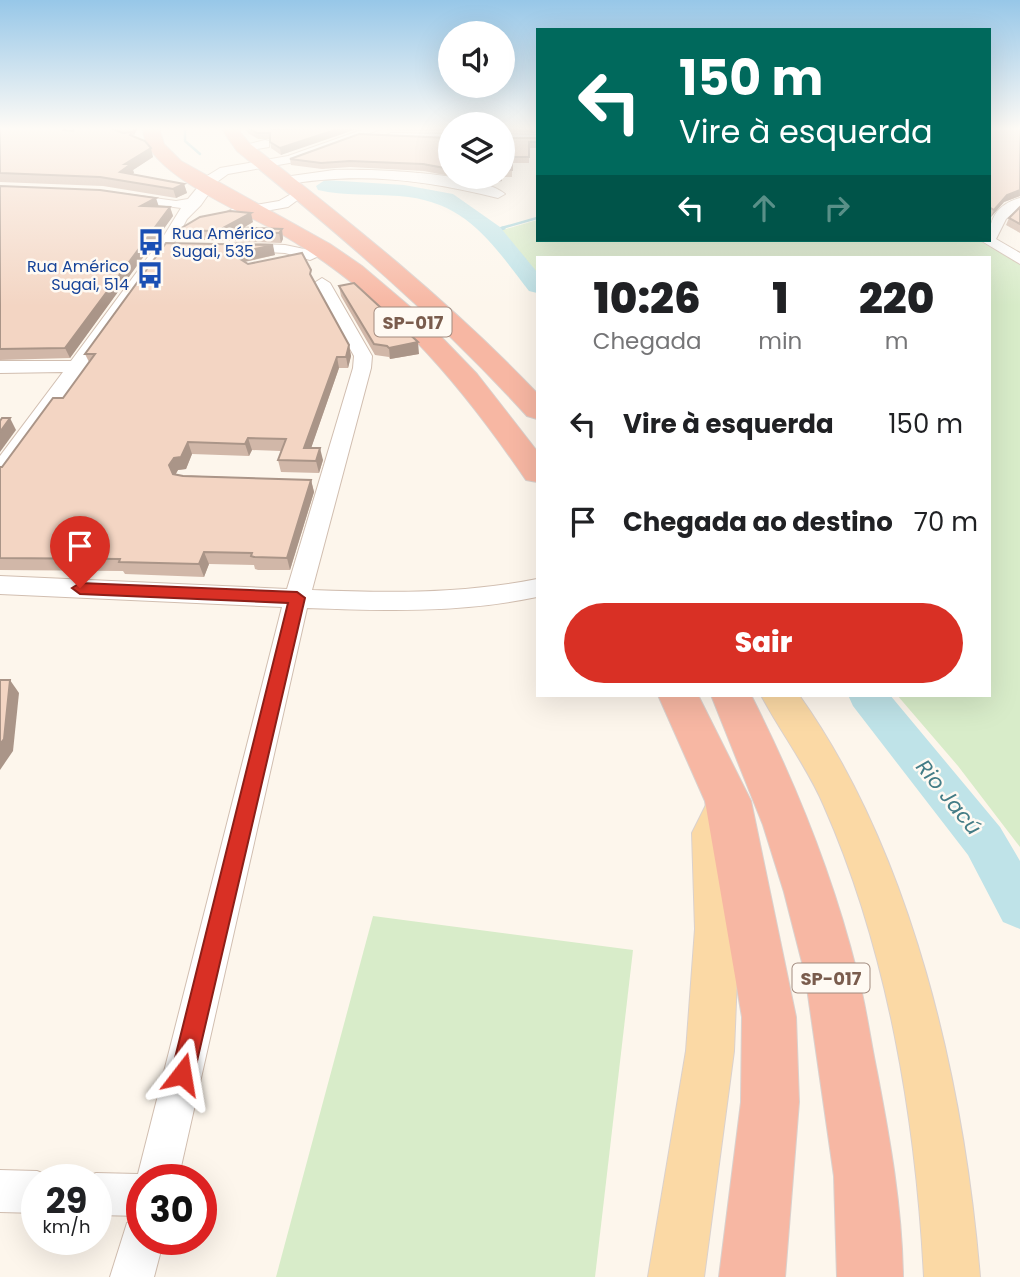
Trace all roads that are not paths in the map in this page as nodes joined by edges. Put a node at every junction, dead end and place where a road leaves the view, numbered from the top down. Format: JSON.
{"nodes":[{"id":1,"x":292,"y":187,"type":"joint"},
{"id":2,"x":187,"y":188,"type":"edge"},
{"id":3,"x":209,"y":188,"type":"edge"},
{"id":4,"x":479,"y":188,"type":"edge"},
{"id":5,"x":103,"y":193,"type":"edge"},
{"id":6,"x":498,"y":194,"type":"dead end"},
{"id":7,"x":1018,"y":195,"type":"edge"},
{"id":8,"x":200,"y":210,"type":"junction"},
{"id":9,"x":252,"y":211,"type":"junction"},
{"id":10,"x":991,"y":232,"type":"edge"},
{"id":11,"x":167,"y":241,"type":"junction"},
{"id":12,"x":991,"y":241,"type":"edge"},
{"id":13,"x":188,"y":247,"type":"edge"},
{"id":14,"x":226,"y":247,"type":"edge"},
{"id":15,"x":317,"y":253,"type":"junction"},
{"id":16,"x":1019,"y":257,"type":"edge"},
{"id":17,"x":266,"y":265,"type":"edge"},
{"id":18,"x":322,"y":284,"type":"dead end"},
{"id":19,"x":77,"y":366,"type":"junction"},
{"id":20,"x":0,"y":367,"type":"edge"},
{"id":21,"x":536,"y":409,"type":"edge"},
{"id":22,"x":0,"y":471,"type":"edge"},
{"id":23,"x":536,"y":472,"type":"edge"},
{"id":24,"x":0,"y":585,"type":"edge"},
{"id":25,"x":536,"y":588,"type":"edge"},
{"id":26,"x":297,"y":598,"type":"junction"},
{"id":27,"x":679,"y":697,"type":"edge"},
{"id":28,"x":732,"y":697,"type":"edge"},
{"id":29,"x":780,"y":697,"type":"edge"},
{"id":30,"x":728,"y":801,"type":"junction"},
{"id":31,"x":161,"y":1164,"type":"edge"},
{"id":32,"x":0,"y":1191,"type":"edge"},
{"id":33,"x":21,"y":1192,"type":"edge"},
{"id":34,"x":138,"y":1255,"type":"edge"},
{"id":35,"x":132,"y":1277,"type":"edge"},
{"id":36,"x":676,"y":1277,"type":"edge"},
{"id":37,"x":752,"y":1277,"type":"edge"},
{"id":38,"x":870,"y":1277,"type":"edge"},
{"id":39,"x":952,"y":1277,"type":"edge"}],
"edges":[{"from":1,"to":9,"type":"street"},
{"from":1,"to":21,"type":"highway","number":"SP-017"},
{"from":2,"to":8,"type":"highway","number":"SP-017"},
{"from":3,"to":8,"type":"street"},
{"from":4,"to":6,"type":"street"},
{"from":5,"to":8,"type":"street"},
{"from":7,"to":10,"type":"street"},
{"from":8,"to":9,"type":"highway","number":"SP-017"},
{"from":8,"to":9,"type":"street"},
{"from":8,"to":11,"type":"street"},
{"from":9,"to":15,"type":"highway","number":"SP-017"},
{"from":11,"to":13,"type":"street"},
{"from":11,"to":19,"type":"street"},
{"from":12,"to":16,"type":"street"},
{"from":14,"to":15,"type":"street"},
{"from":15,"to":17,"type":"street"},
{"from":15,"to":23,"type":"highway","number":"SP-017"},
{"from":18,"to":26,"type":"street"},
{"from":19,"to":20,"type":"street"},
{"from":19,"to":22,"type":"street"},
{"from":24,"to":26,"type":"street"},
{"from":25,"to":26,"type":"street"},
{"from":26,"to":31,"type":"street"},
{"from":27,"to":30,"type":"highway","number":"SP-017"},
{"from":28,"to":38,"type":"highway","number":"SP-017"},
{"from":29,"to":39,"type":"main road"},
{"from":30,"to":36,"type":"main road"},
{"from":30,"to":37,"type":"highway","number":"SP-017"},
{"from":32,"to":33,"type":"street"},
{"from":34,"to":35,"type":"street"}]}
